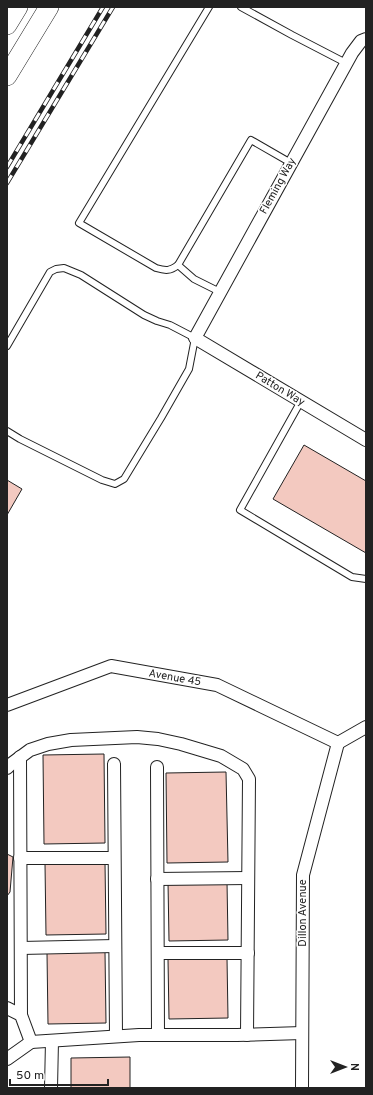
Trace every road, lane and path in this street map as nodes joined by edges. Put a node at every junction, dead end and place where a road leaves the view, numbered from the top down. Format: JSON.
{"nodes":[{"id":1,"x":18,"y":7,"type":"edge"},
{"id":2,"x":49,"y":7,"type":"edge"},
{"id":3,"x":209,"y":7,"type":"edge"},
{"id":4,"x":240,"y":7,"type":"edge"},
{"id":5,"x":7,"y":25,"type":"edge"},
{"id":6,"x":366,"y":39,"type":"edge"},
{"id":7,"x":22,"y":51,"type":"junction"},
{"id":8,"x":7,"y":62,"type":"edge"},
{"id":9,"x":346,"y":63,"type":"junction"},
{"id":10,"x":7,"y":76,"type":"edge"},
{"id":11,"x":291,"y":163,"type":"junction"},
{"id":12,"x":178,"y":265,"type":"junction"},
{"id":13,"x":220,"y":292,"type":"junction"},
{"id":14,"x":195,"y":338,"type":"junction"},
{"id":15,"x":7,"y":346,"type":"edge"},
{"id":16,"x":301,"y":401,"type":"junction"},
{"id":17,"x":7,"y":432,"type":"edge"},
{"id":18,"x":366,"y":440,"type":"edge"},
{"id":19,"x":366,"y":579,"type":"edge"},
{"id":20,"x":7,"y":705,"type":"edge"},
{"id":21,"x":366,"y":727,"type":"edge"},
{"id":22,"x":338,"y":743,"type":"junction"},
{"id":23,"x":20,"y":757,"type":"junction"},
{"id":24,"x":114,"y":764,"type":"dead end"},
{"id":25,"x":157,"y":767,"type":"dead end"},
{"id":26,"x":7,"y":768,"type":"edge"},
{"id":27,"x":20,"y":858,"type":"junction"},
{"id":28,"x":114,"y":858,"type":"junction"},
{"id":29,"x":248,"y":878,"type":"junction"},
{"id":30,"x":157,"y":879,"type":"junction"},
{"id":31,"x":115,"y":946,"type":"junction"},
{"id":32,"x":21,"y":948,"type":"junction"},
{"id":33,"x":158,"y":953,"type":"junction"},
{"id":34,"x":248,"y":953,"type":"junction"},
{"id":35,"x":7,"y":1008,"type":"edge"},
{"id":36,"x":21,"y":1015,"type":"junction"},
{"id":37,"x":302,"y":1033,"type":"junction"},
{"id":38,"x":247,"y":1034,"type":"junction"},
{"id":39,"x":158,"y":1035,"type":"junction"},
{"id":40,"x":116,"y":1036,"type":"junction"},
{"id":41,"x":52,"y":1041,"type":"junction"},
{"id":42,"x":31,"y":1042,"type":"junction"},
{"id":43,"x":7,"y":1059,"type":"edge"},
{"id":44,"x":51,"y":1088,"type":"edge"},
{"id":45,"x":302,"y":1088,"type":"edge"}],
"edges":[{"from":1,"to":5,"type":"main road"},
{"from":2,"to":7,"type":"main road"},
{"from":3,"to":12,"type":"lane"},
{"from":4,"to":9,"type":"lane"},
{"from":6,"to":9,"type":"street","name":"Fleming Way"},
{"from":7,"to":8,"type":"main road"},
{"from":7,"to":10,"type":"main road"},
{"from":9,"to":11,"type":"street","name":"Fleming Way"},
{"from":11,"to":12,"type":"lane"},
{"from":11,"to":13,"type":"street","name":"Fleming Way"},
{"from":12,"to":13,"type":"lane"},
{"from":13,"to":14,"type":"street","name":"Fleming Way"},
{"from":14,"to":15,"type":"lane"},
{"from":14,"to":16,"type":"street","name":"Patton Way"},
{"from":14,"to":17,"type":"lane"},
{"from":16,"to":18,"type":"street","name":"Patton Way"},
{"from":16,"to":19,"type":"lane"},
{"from":20,"to":22,"type":"street","name":"Avenue 45"},
{"from":21,"to":22,"type":"street"},
{"from":22,"to":37,"type":"street","name":"Dillon Avenue"},
{"from":23,"to":26,"type":"street"},
{"from":23,"to":27,"type":"street"},
{"from":23,"to":29,"type":"street"},
{"from":24,"to":28,"type":"street"},
{"from":25,"to":30,"type":"street"},
{"from":27,"to":28,"type":"street"},
{"from":27,"to":32,"type":"street"},
{"from":28,"to":31,"type":"street"},
{"from":29,"to":30,"type":"street"},
{"from":29,"to":34,"type":"street"},
{"from":30,"to":33,"type":"street"},
{"from":31,"to":32,"type":"street"},
{"from":31,"to":40,"type":"street"},
{"from":32,"to":36,"type":"street"},
{"from":33,"to":34,"type":"street"},
{"from":33,"to":39,"type":"street"},
{"from":34,"to":38,"type":"street"},
{"from":35,"to":36,"type":"street"},
{"from":36,"to":42,"type":"street"},
{"from":37,"to":38,"type":"street"},
{"from":37,"to":45,"type":"street","name":"Dillon Avenue"},
{"from":38,"to":39,"type":"street"},
{"from":39,"to":40,"type":"street"},
{"from":40,"to":41,"type":"street"},
{"from":41,"to":42,"type":"street"},
{"from":41,"to":44,"type":"street"},
{"from":42,"to":43,"type":"street"}]}
